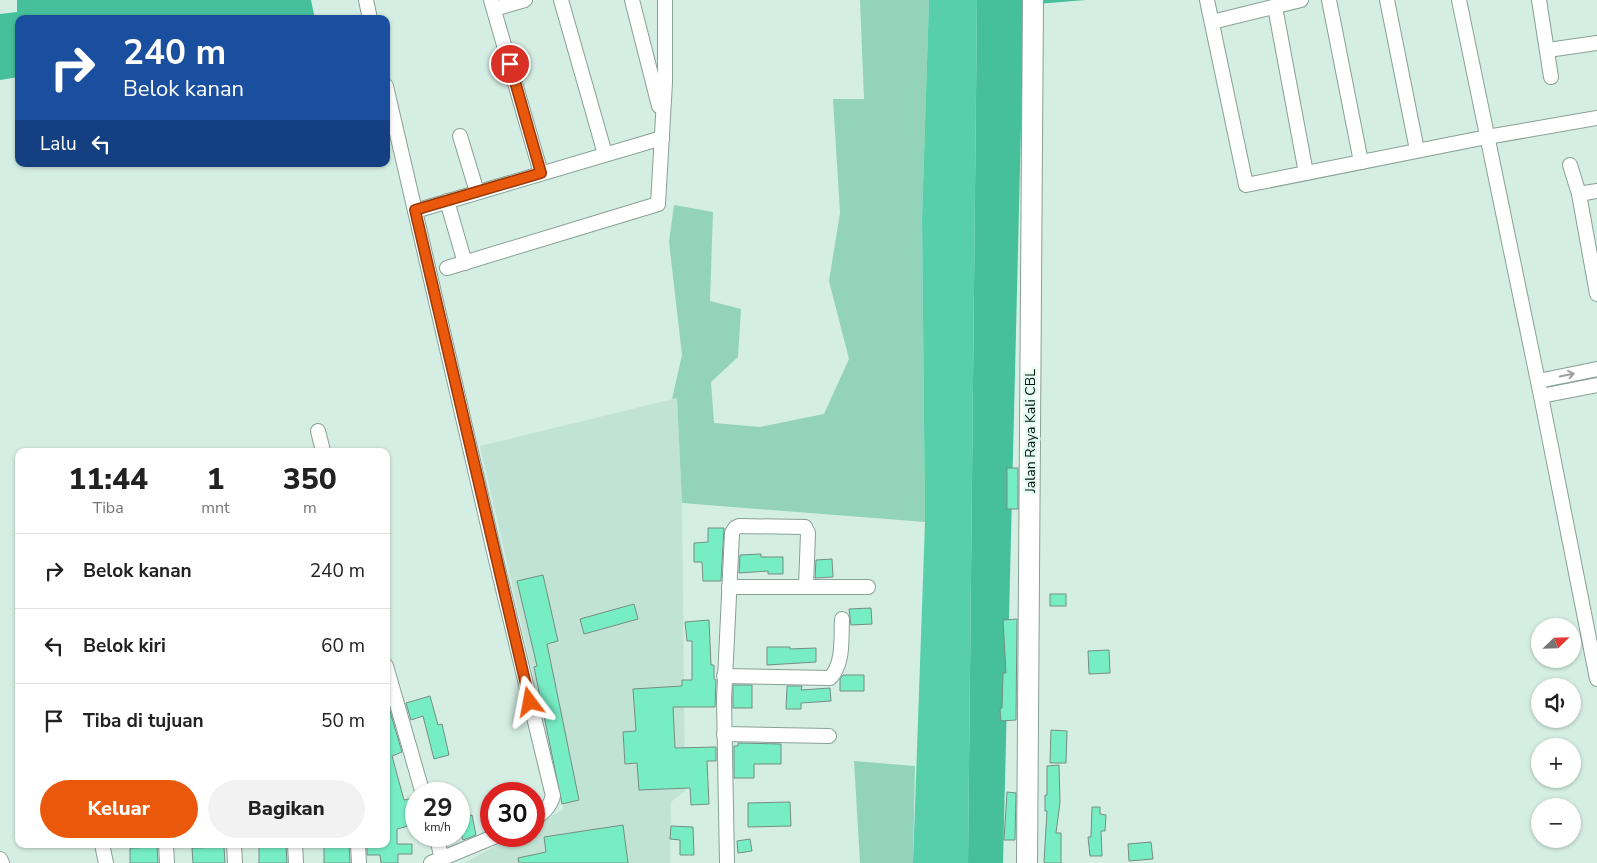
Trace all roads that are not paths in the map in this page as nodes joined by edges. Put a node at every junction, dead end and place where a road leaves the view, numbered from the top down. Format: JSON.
{"nodes":[{"id":1,"x":366,"y":0,"type":"edge"},
{"id":2,"x":526,"y":0,"type":"edge"},
{"id":3,"x":561,"y":0,"type":"edge"},
{"id":4,"x":632,"y":0,"type":"edge"},
{"id":5,"x":665,"y":0,"type":"edge"},
{"id":6,"x":1033,"y":0,"type":"edge"},
{"id":7,"x":1207,"y":0,"type":"edge"},
{"id":8,"x":1302,"y":0,"type":"edge"},
{"id":9,"x":1329,"y":0,"type":"edge"},
{"id":10,"x":1387,"y":0,"type":"edge"},
{"id":11,"x":1459,"y":0,"type":"edge"},
{"id":12,"x":1539,"y":0,"type":"edge"},
{"id":13,"x":492,"y":4,"type":"edge"},
{"id":14,"x":1275,"y":7,"type":"junction"},
{"id":15,"x":369,"y":15,"type":"edge"},
{"id":16,"x":1212,"y":22,"type":"junction"},
{"id":17,"x":1597,"y":43,"type":"edge"},
{"id":18,"x":1548,"y":50,"type":"junction"},
{"id":19,"x":1552,"y":78,"type":"dead end"},
{"id":20,"x":390,"y":103,"type":"edge"},
{"id":21,"x":1597,"y":118,"type":"edge"},
{"id":22,"x":663,"y":119,"type":"junction"},
{"id":23,"x":460,"y":136,"type":"dead end"},
{"id":24,"x":1487,"y":137,"type":"junction"},
{"id":25,"x":662,"y":138,"type":"junction"},
{"id":26,"x":1417,"y":150,"type":"junction"},
{"id":27,"x":605,"y":154,"type":"junction"},
{"id":28,"x":1361,"y":162,"type":"junction"},
{"id":29,"x":1570,"y":165,"type":"dead end"},
{"id":30,"x":541,"y":173,"type":"junction"},
{"id":31,"x":1306,"y":173,"type":"junction"},
{"id":32,"x":1597,"y":191,"type":"edge"},
{"id":33,"x":477,"y":192,"type":"junction"},
{"id":34,"x":1579,"y":194,"type":"junction"},
{"id":35,"x":447,"y":201,"type":"junction"},
{"id":36,"x":415,"y":210,"type":"junction"},
{"id":37,"x":466,"y":263,"type":"junction"},
{"id":38,"x":448,"y":268,"type":"dead end"},
{"id":39,"x":1597,"y":294,"type":"edge"},
{"id":40,"x":1597,"y":369,"type":"edge"},
{"id":41,"x":1538,"y":381,"type":"junction"},
{"id":42,"x":1597,"y":385,"type":"edge"},
{"id":43,"x":1541,"y":396,"type":"junction"},
{"id":44,"x":318,"y":432,"type":"dead end"},
{"id":45,"x":322,"y":448,"type":"edge"},
{"id":46,"x":868,"y":586,"type":"dead end"},
{"id":47,"x":729,"y":587,"type":"junction"},
{"id":48,"x":806,"y":588,"type":"junction"},
{"id":49,"x":842,"y":619,"type":"dead end"},
{"id":50,"x":1595,"y":657,"type":"edge"},
{"id":51,"x":724,"y":676,"type":"junction"},
{"id":52,"x":390,"y":679,"type":"edge"},
{"id":53,"x":1597,"y":679,"type":"edge"},
{"id":54,"x":724,"y":734,"type":"junction"},
{"id":55,"x":829,"y":736,"type":"dead end"},
{"id":56,"x":420,"y":782,"type":"edge"},
{"id":57,"x":545,"y":811,"type":"edge"},
{"id":58,"x":480,"y":843,"type":"edge"},
{"id":59,"x":436,"y":847,"type":"edge"},
{"id":60,"x":103,"y":848,"type":"edge"},
{"id":61,"x":166,"y":848,"type":"edge"},
{"id":62,"x":234,"y":848,"type":"edge"},
{"id":63,"x":295,"y":848,"type":"edge"},
{"id":64,"x":358,"y":848,"type":"edge"},
{"id":65,"x":0,"y":859,"type":"edge"},
{"id":66,"x":437,"y":861,"type":"edge"},
{"id":67,"x":2,"y":863,"type":"edge"},
{"id":68,"x":106,"y":863,"type":"edge"},
{"id":69,"x":167,"y":863,"type":"edge"},
{"id":70,"x":234,"y":863,"type":"edge"},
{"id":71,"x":296,"y":863,"type":"edge"},
{"id":72,"x":359,"y":863,"type":"edge"},
{"id":73,"x":727,"y":863,"type":"edge"},
{"id":74,"x":1027,"y":863,"type":"edge"}],
"edges":[{"from":1,"to":15,"type":"street"},
{"from":2,"to":13,"type":"street"},
{"from":3,"to":27,"type":"street"},
{"from":4,"to":22,"type":"street"},
{"from":5,"to":22,"type":"street"},
{"from":6,"to":74,"type":"main road","name":"Jalan Raya Kali CBL"},
{"from":7,"to":16,"type":"street"},
{"from":8,"to":14,"type":"street"},
{"from":9,"to":28,"type":"street"},
{"from":10,"to":26,"type":"street"},
{"from":11,"to":24,"type":"street"},
{"from":12,"to":18,"type":"street"},
{"from":13,"to":30,"type":"street"},
{"from":14,"to":16,"type":"street"},
{"from":14,"to":31,"type":"street"},
{"from":16,"to":31,"type":"street"},
{"from":17,"to":18,"type":"street"},
{"from":18,"to":19,"type":"street"},
{"from":20,"to":36,"type":"street"},
{"from":21,"to":24,"type":"street"},
{"from":22,"to":25,"type":"street"},
{"from":23,"to":33,"type":"street"},
{"from":24,"to":26,"type":"street"},
{"from":24,"to":41,"type":"street"},
{"from":25,"to":27,"type":"street"},
{"from":25,"to":37,"type":"street"},
{"from":26,"to":28,"type":"street"},
{"from":27,"to":30,"type":"street"},
{"from":28,"to":31,"type":"street"},
{"from":29,"to":34,"type":"street"},
{"from":30,"to":33,"type":"street"},
{"from":32,"to":34,"type":"street"},
{"from":33,"to":35,"type":"street"},
{"from":34,"to":39,"type":"street"},
{"from":35,"to":36,"type":"street"},
{"from":35,"to":37,"type":"street"},
{"from":36,"to":57,"type":"street"},
{"from":37,"to":38,"type":"street"},
{"from":41,"to":40,"type":"street","one_way":true},
{"from":41,"to":43,"type":"street"},
{"from":42,"to":43,"type":"street"},
{"from":43,"to":50,"type":"street"},
{"from":44,"to":45,"type":"street"},
{"from":46,"to":48,"type":"street"},
{"from":47,"to":48,"type":"street"},
{"from":47,"to":48,"type":"street"},
{"from":47,"to":51,"type":"street"},
{"from":49,"to":51,"type":"street"},
{"from":50,"to":53,"type":"street"},
{"from":51,"to":54,"type":"street"},
{"from":52,"to":56,"type":"street"},
{"from":54,"to":55,"type":"street"},
{"from":54,"to":73,"type":"street"},
{"from":58,"to":66,"type":"street"},
{"from":59,"to":66,"type":"street"},
{"from":60,"to":68,"type":"street"},
{"from":61,"to":69,"type":"street"},
{"from":62,"to":70,"type":"street"},
{"from":63,"to":71,"type":"street"},
{"from":64,"to":72,"type":"street"},
{"from":65,"to":67,"type":"street"}]}
